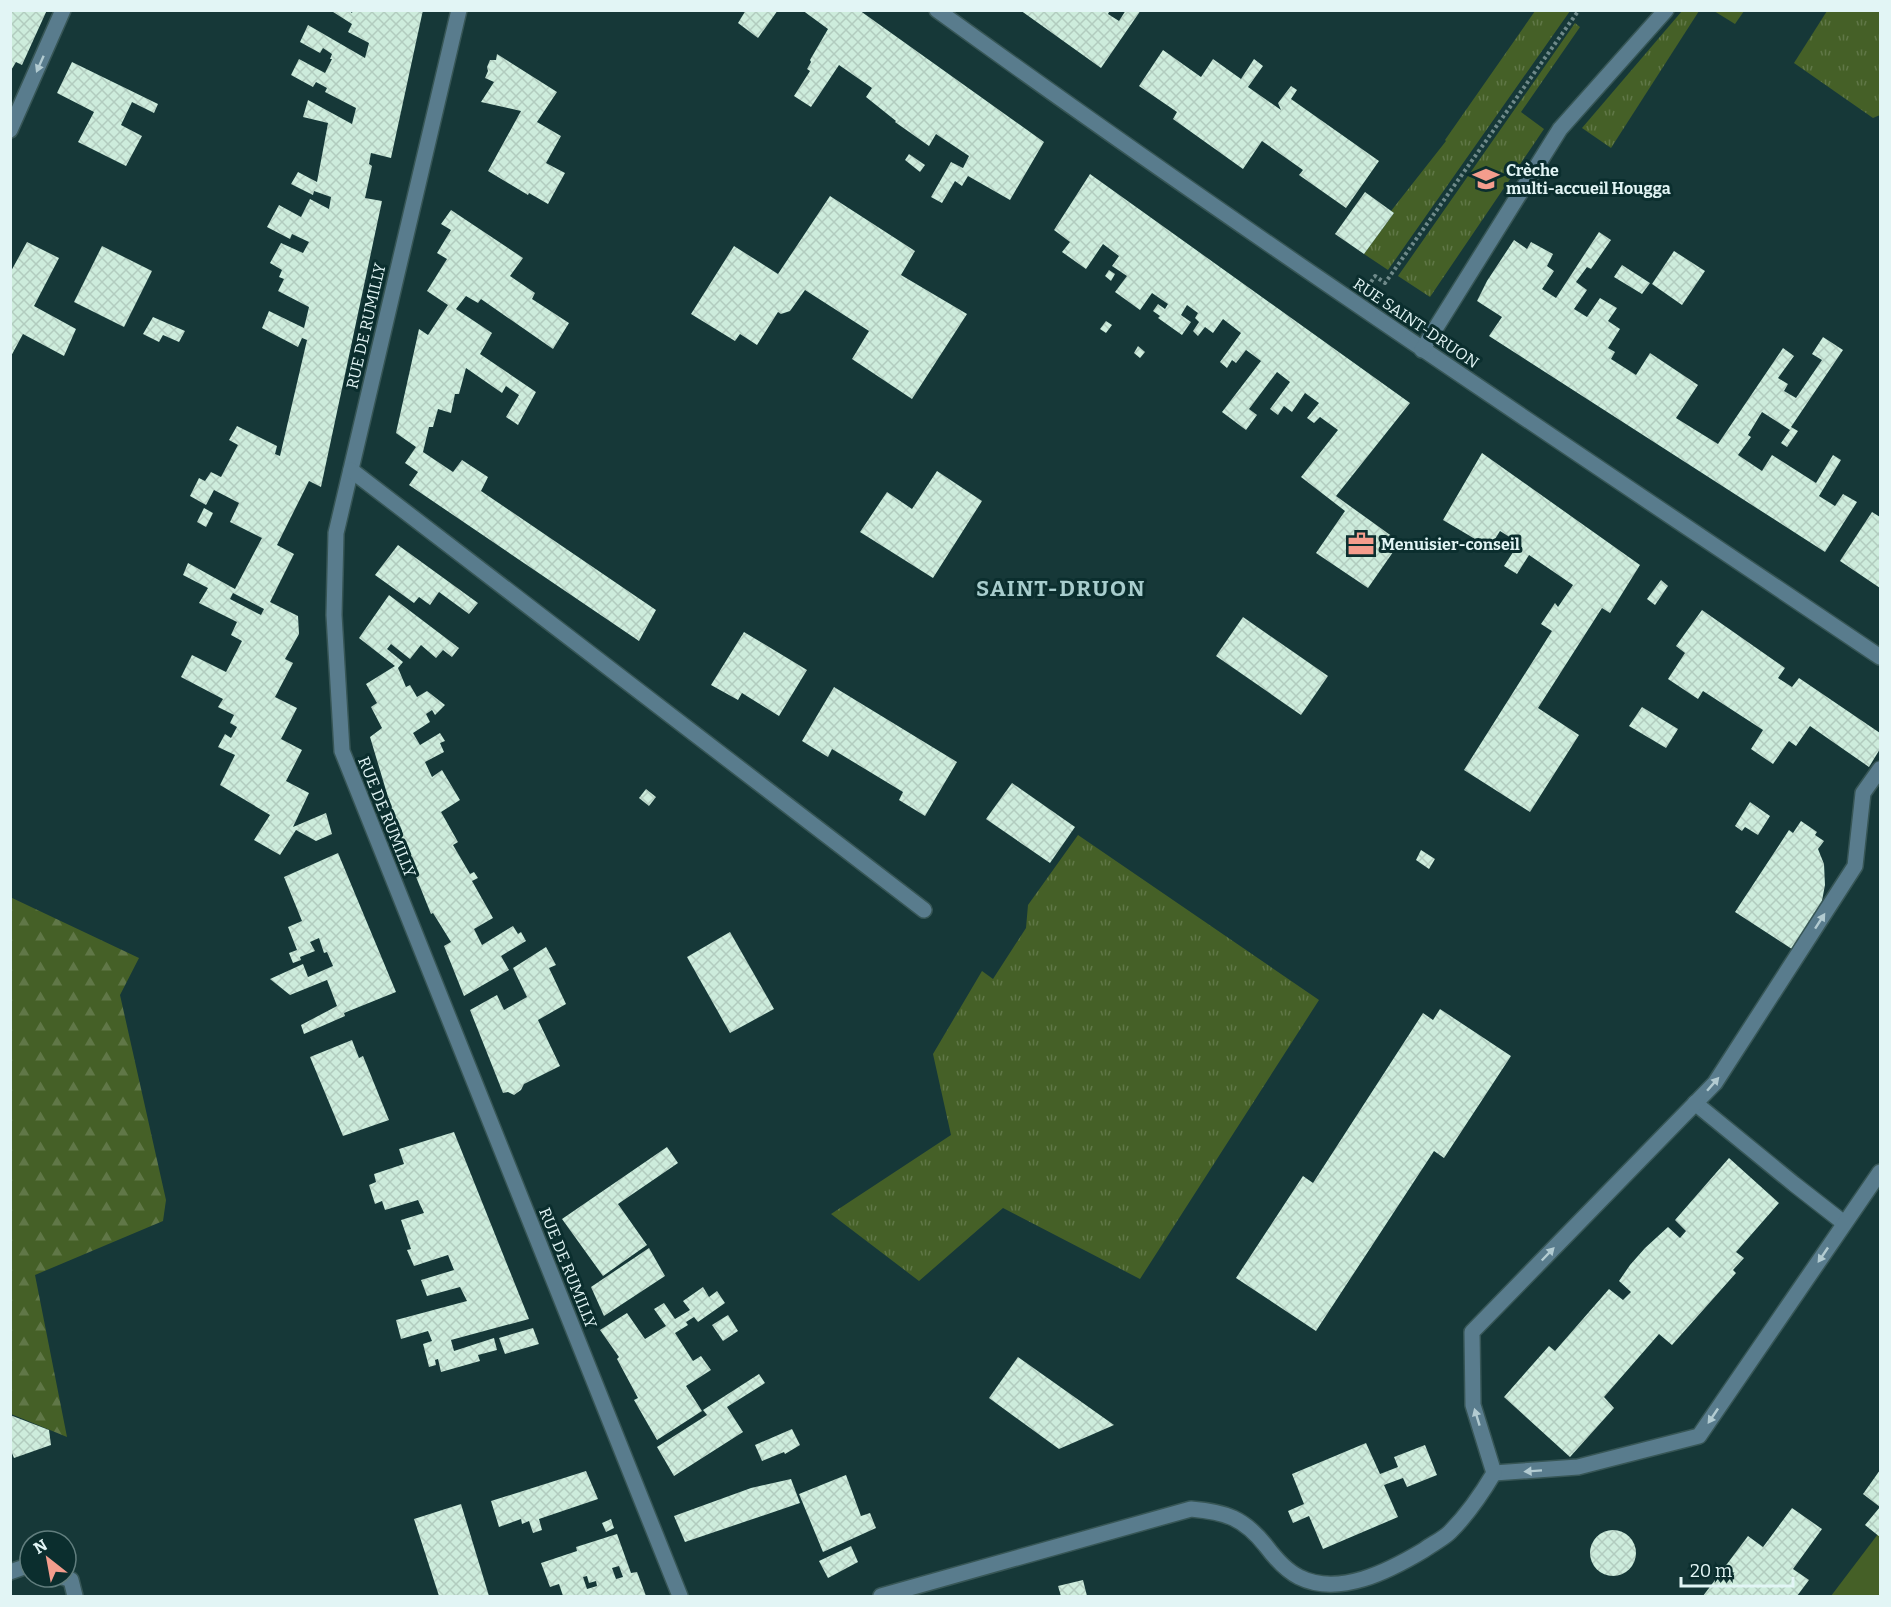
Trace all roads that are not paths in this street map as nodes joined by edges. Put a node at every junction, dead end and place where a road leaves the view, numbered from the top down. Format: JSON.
{"nodes":[{"id":1,"x":63,"y":10,"type":"edge"},
{"id":2,"x":459,"y":10,"type":"edge"},
{"id":3,"x":937,"y":10,"type":"edge"},
{"id":4,"x":1666,"y":10,"type":"edge"},
{"id":5,"x":10,"y":130,"type":"edge"},
{"id":6,"x":1422,"y":350,"type":"junction"},
{"id":7,"x":351,"y":470,"type":"junction"},
{"id":8,"x":1881,"y":657,"type":"edge"},
{"id":9,"x":1881,"y":769,"type":"edge"},
{"id":10,"x":924,"y":910,"type":"dead end"},
{"id":11,"x":1695,"y":1102,"type":"junction"},
{"id":12,"x":1881,"y":1172,"type":"edge"},
{"id":13,"x":1844,"y":1223,"type":"junction"},
{"id":14,"x":1494,"y":1473,"type":"junction"},
{"id":15,"x":680,"y":1596,"type":"edge"},
{"id":16,"x":881,"y":1596,"type":"edge"}],
"edges":[{"from":1,"to":5,"type":"street","one_way":true},
{"from":2,"to":7,"type":"street","name":"RUE DE RUMILLY"},
{"from":3,"to":6,"type":"street","name":"RUE SAINT-DRUON"},
{"from":4,"to":6,"type":"street"},
{"from":6,"to":8,"type":"street","name":"RUE SAINT-DRUON"},
{"from":7,"to":10,"type":"street"},
{"from":7,"to":15,"type":"street","name":"RUE DE RUMILLY"},
{"from":11,"to":9,"type":"street","one_way":true},
{"from":11,"to":13,"type":"street"},
{"from":14,"to":11,"type":"street","one_way":true},
{"from":12,"to":13,"type":"street"},
{"from":13,"to":14,"type":"street","one_way":true},
{"from":14,"to":16,"type":"street"}]}
